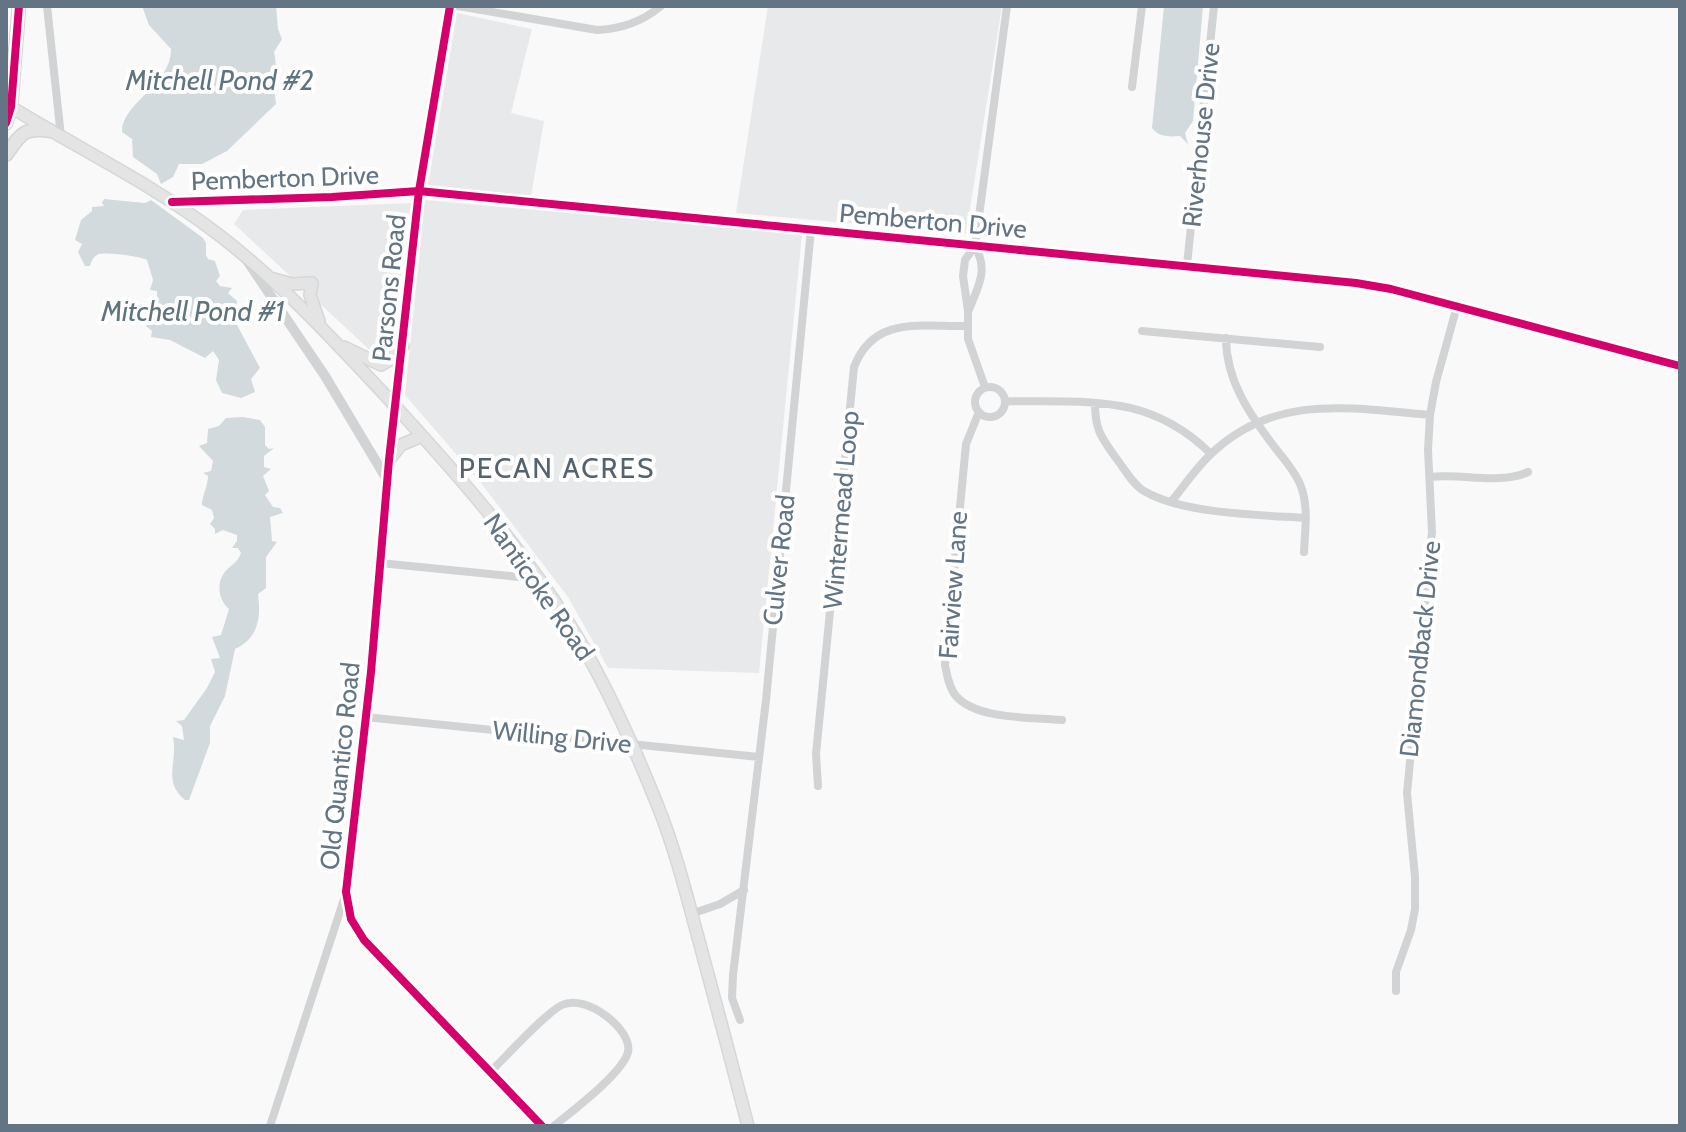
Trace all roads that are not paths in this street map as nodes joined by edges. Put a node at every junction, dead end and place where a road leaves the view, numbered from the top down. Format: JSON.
{"nodes":[{"id":1,"x":19,"y":6,"type":"edge"},
{"id":2,"x":47,"y":6,"type":"edge"},
{"id":3,"x":450,"y":6,"type":"edge"},
{"id":4,"x":458,"y":6,"type":"edge"},
{"id":5,"x":661,"y":6,"type":"edge"},
{"id":6,"x":1007,"y":6,"type":"edge"},
{"id":7,"x":1142,"y":6,"type":"edge"},
{"id":8,"x":1214,"y":6,"type":"edge"},
{"id":9,"x":1132,"y":87,"type":"dead end"},
{"id":10,"x":8,"y":106,"type":"edge"},
{"id":11,"x":6,"y":123,"type":"edge"},
{"id":12,"x":56,"y":134,"type":"junction"},
{"id":13,"x":6,"y":155,"type":"edge"},
{"id":14,"x":419,"y":191,"type":"junction"},
{"id":15,"x":172,"y":202,"type":"junction"},
{"id":16,"x":811,"y":229,"type":"junction"},
{"id":17,"x":975,"y":246,"type":"junction"},
{"id":18,"x":242,"y":254,"type":"junction"},
{"id":19,"x":1187,"y":265,"type":"junction"},
{"id":20,"x":268,"y":276,"type":"junction"},
{"id":21,"x":1457,"y":306,"type":"junction"},
{"id":22,"x":968,"y":311,"type":"junction"},
{"id":23,"x":968,"y":326,"type":"junction"},
{"id":24,"x":323,"y":328,"type":"junction"},
{"id":25,"x":1142,"y":331,"type":"dead end"},
{"id":26,"x":1226,"y":338,"type":"junction"},
{"id":27,"x":337,"y":344,"type":"junction"},
{"id":28,"x":403,"y":346,"type":"junction"},
{"id":29,"x":1320,"y":347,"type":"dead end"},
{"id":30,"x":1680,"y":366,"type":"edge"},
{"id":31,"x":985,"y":387,"type":"junction"},
{"id":32,"x":1006,"y":401,"type":"junction"},
{"id":33,"x":1095,"y":403,"type":"junction"},
{"id":34,"x":395,"y":406,"type":"junction"},
{"id":35,"x":979,"y":412,"type":"junction"},
{"id":36,"x":1430,"y":415,"type":"junction"},
{"id":37,"x":1256,"y":424,"type":"junction"},
{"id":38,"x":422,"y":436,"type":"junction"},
{"id":39,"x":1211,"y":454,"type":"junction"},
{"id":40,"x":389,"y":460,"type":"junction"},
{"id":41,"x":1528,"y":472,"type":"dead end"},
{"id":42,"x":1430,"y":477,"type":"junction"},
{"id":43,"x":387,"y":480,"type":"junction"},
{"id":44,"x":1171,"y":502,"type":"junction"},
{"id":45,"x":1306,"y":518,"type":"junction"},
{"id":46,"x":1304,"y":552,"type":"dead end"},
{"id":47,"x":380,"y":563,"type":"junction"},
{"id":48,"x":539,"y":579,"type":"junction"},
{"id":49,"x":365,"y":717,"type":"junction"},
{"id":50,"x":1062,"y":720,"type":"dead end"},
{"id":51,"x":632,"y":744,"type":"junction"},
{"id":52,"x":759,"y":757,"type":"junction"},
{"id":53,"x":818,"y":786,"type":"dead end"},
{"id":54,"x":744,"y":890,"type":"junction"},
{"id":55,"x":346,"y":892,"type":"junction"},
{"id":56,"x":691,"y":914,"type":"junction"},
{"id":57,"x":1396,"y":991,"type":"dead end"},
{"id":58,"x":740,"y":1020,"type":"dead end"},
{"id":59,"x":490,"y":1072,"type":"junction"},
{"id":60,"x":270,"y":1126,"type":"edge"},
{"id":61,"x":542,"y":1126,"type":"edge"},
{"id":62,"x":554,"y":1126,"type":"edge"},
{"id":63,"x":748,"y":1126,"type":"edge"}],
"edges":[{"from":1,"to":10,"type":"main road"},
{"from":2,"to":12,"type":"street"},
{"from":3,"to":14,"type":"street","name":"Parsons Road"},
{"from":4,"to":5,"type":"street"},
{"from":6,"to":17,"type":"street"},
{"from":7,"to":9,"type":"street"},
{"from":8,"to":19,"type":"street","name":"Riverhouse Drive"},
{"from":10,"to":11,"type":"main road"},
{"from":10,"to":12,"type":"main road","name":"Nanticoke Road"},
{"from":12,"to":13,"type":"main road"},
{"from":12,"to":15,"type":"main road","name":"Nanticoke Road"},
{"from":14,"to":15,"type":"street","name":"Pemberton Drive"},
{"from":14,"to":16,"type":"street","name":"Pemberton Drive"},
{"from":14,"to":28,"type":"street","name":"Parsons Road"},
{"from":15,"to":18,"type":"main road","name":"Nanticoke Road"},
{"from":16,"to":17,"type":"street","name":"Pemberton Drive"},
{"from":16,"to":52,"type":"street","name":"Culver Road"},
{"from":17,"to":19,"type":"street","name":"Pemberton Drive"},
{"from":17,"to":22,"type":"street"},
{"from":17,"to":22,"type":"street"},
{"from":18,"to":20,"type":"main road","name":"Nanticoke Road"},
{"from":18,"to":43,"type":"street"},
{"from":19,"to":21,"type":"street","name":"Pemberton Drive"},
{"from":20,"to":24,"type":"main road","name":"Nanticoke Road"},
{"from":20,"to":24,"type":"main road"},
{"from":21,"to":30,"type":"street","name":"Pemberton Drive"},
{"from":21,"to":36,"type":"street","name":"Diamondback Drive"},
{"from":22,"to":23,"type":"street"},
{"from":23,"to":31,"type":"street"},
{"from":23,"to":53,"type":"street","name":"Wintermead Loop"},
{"from":24,"to":27,"type":"main road","name":"Nanticoke Road"},
{"from":25,"to":26,"type":"street"},
{"from":26,"to":29,"type":"street"},
{"from":26,"to":37,"type":"street"},
{"from":27,"to":28,"type":"main road"},
{"from":27,"to":34,"type":"main road","name":"Nanticoke Road"},
{"from":28,"to":34,"type":"street","name":"Parsons Road"},
{"from":31,"to":32,"type":"street"},
{"from":31,"to":35,"type":"street"},
{"from":32,"to":33,"type":"street"},
{"from":32,"to":35,"type":"street"},
{"from":33,"to":39,"type":"street"},
{"from":33,"to":44,"type":"street"},
{"from":34,"to":38,"type":"main road","name":"Nanticoke Road"},
{"from":34,"to":40,"type":"street","name":"Parsons Road"},
{"from":35,"to":50,"type":"street","name":"Fairview Lane"},
{"from":36,"to":37,"type":"street"},
{"from":36,"to":42,"type":"street","name":"Diamondback Drive"},
{"from":37,"to":39,"type":"street"},
{"from":37,"to":45,"type":"street"},
{"from":38,"to":40,"type":"main road"},
{"from":38,"to":48,"type":"main road","name":"Nanticoke Road"},
{"from":39,"to":44,"type":"street"},
{"from":40,"to":43,"type":"street","name":"Parsons Road"},
{"from":41,"to":42,"type":"street"},
{"from":42,"to":57,"type":"street","name":"Diamondback Drive"},
{"from":43,"to":47,"type":"street","name":"Old Quantico Road"},
{"from":44,"to":45,"type":"street"},
{"from":45,"to":46,"type":"street"},
{"from":47,"to":48,"type":"street"},
{"from":47,"to":49,"type":"street","name":"Old Quantico Road"},
{"from":48,"to":51,"type":"main road","name":"Nanticoke Road"},
{"from":49,"to":51,"type":"street","name":"Willing Drive"},
{"from":49,"to":55,"type":"street","name":"Old Quantico Road"},
{"from":51,"to":52,"type":"street","name":"Willing Drive"},
{"from":51,"to":56,"type":"main road","name":"Nanticoke Road"},
{"from":52,"to":54,"type":"street","name":"Culver Road"},
{"from":54,"to":56,"type":"street"},
{"from":54,"to":58,"type":"street","name":"Culver Road"},
{"from":55,"to":59,"type":"street","name":"Old Quantico Road"},
{"from":55,"to":60,"type":"street"},
{"from":56,"to":63,"type":"main road","name":"Nanticoke Road"},
{"from":59,"to":61,"type":"street","name":"Old Quantico Road"},
{"from":59,"to":62,"type":"street"}]}
